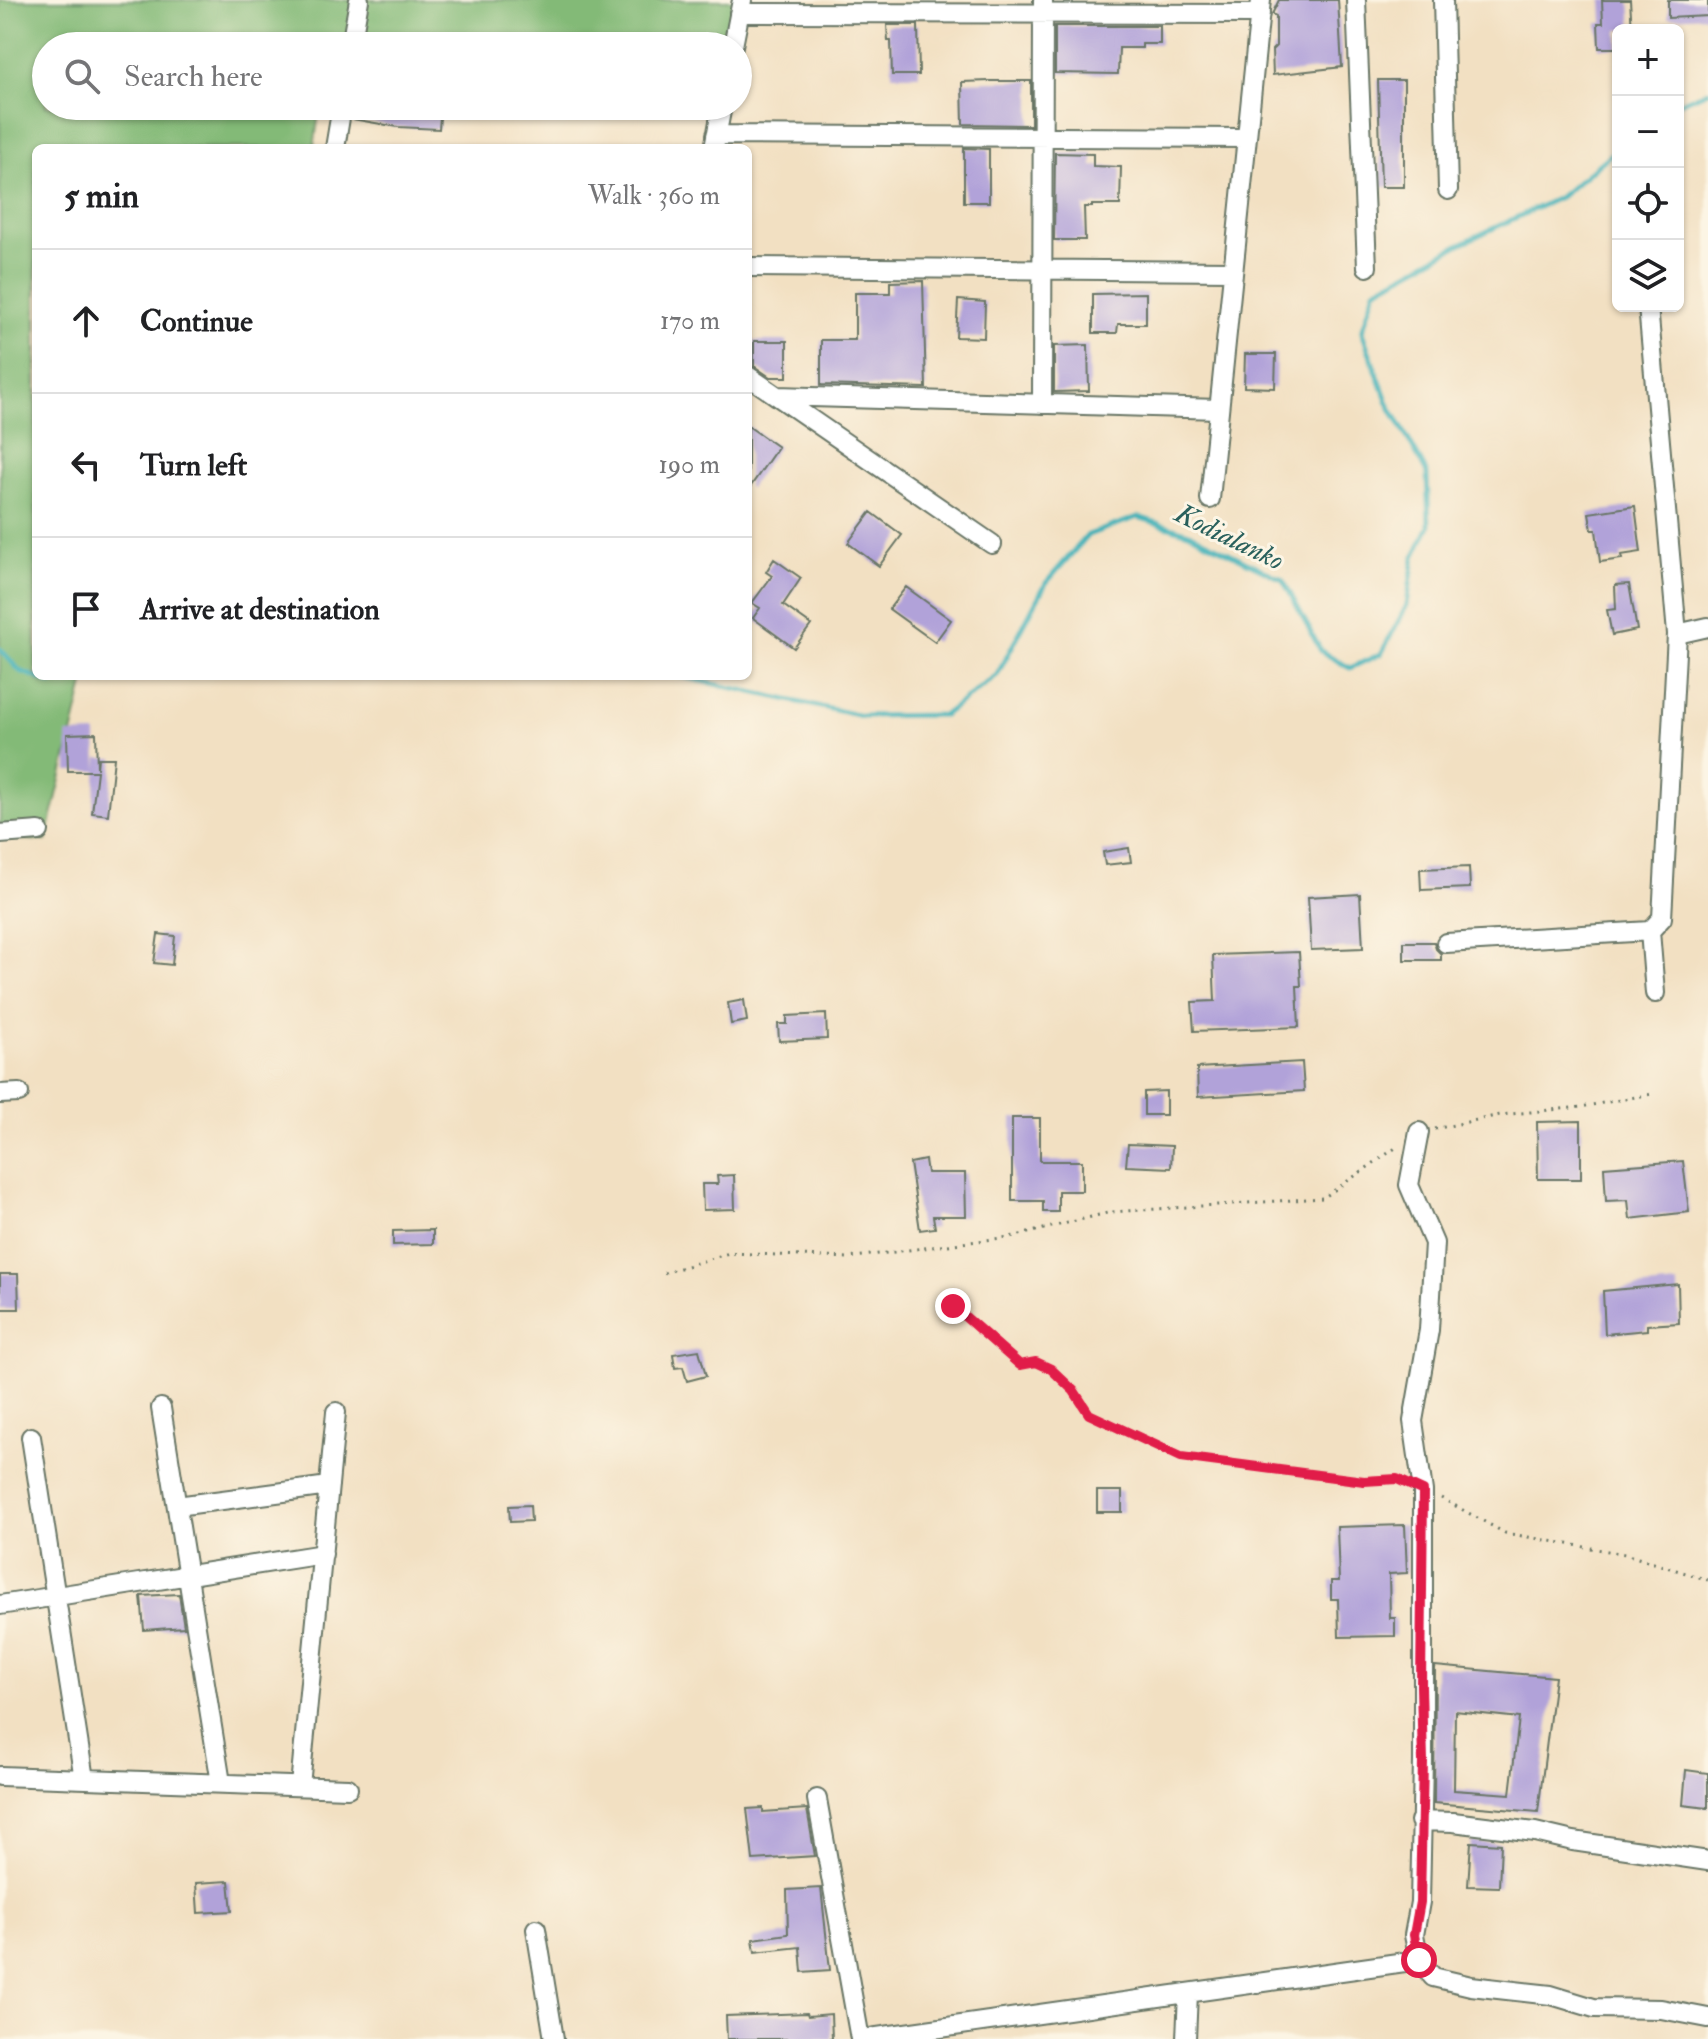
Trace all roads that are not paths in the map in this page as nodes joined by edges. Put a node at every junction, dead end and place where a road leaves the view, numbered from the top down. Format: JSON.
{"nodes":[{"id":1,"x":359,"y":0,"type":"edge"},
{"id":2,"x":1356,"y":0,"type":"edge"},
{"id":3,"x":1443,"y":0,"type":"edge"},
{"id":4,"x":741,"y":6,"type":"edge"},
{"id":5,"x":1043,"y":7,"type":"edge"},
{"id":6,"x":1261,"y":7,"type":"edge"},
{"id":7,"x":353,"y":32,"type":"edge"},
{"id":8,"x":736,"y":32,"type":"edge"},
{"id":9,"x":340,"y":120,"type":"edge"},
{"id":10,"x":719,"y":120,"type":"edge"},
{"id":11,"x":1043,"y":138,"type":"junction"},
{"id":12,"x":1247,"y":138,"type":"junction"},
{"id":13,"x":715,"y":141,"type":"edge"},
{"id":14,"x":336,"y":144,"type":"edge"},
{"id":15,"x":1448,"y":190,"type":"dead end"},
{"id":16,"x":752,"y":267,"type":"edge"},
{"id":17,"x":1367,"y":267,"type":"dead end"},
{"id":18,"x":1042,"y":271,"type":"junction"},
{"id":19,"x":1233,"y":271,"type":"junction"},
{"id":20,"x":1649,"y":312,"type":"edge"},
{"id":21,"x":752,"y":379,"type":"edge"},
{"id":22,"x":777,"y":396,"type":"junction"},
{"id":23,"x":1042,"y":404,"type":"junction"},
{"id":24,"x":1219,"y":409,"type":"junction"},
{"id":25,"x":1210,"y":499,"type":"dead end"},
{"id":26,"x":992,"y":544,"type":"dead end"},
{"id":27,"x":1708,"y":627,"type":"edge"},
{"id":28,"x":1677,"y":634,"type":"junction"},
{"id":29,"x":39,"y":831,"type":"dead end"},
{"id":30,"x":0,"y":834,"type":"edge"},
{"id":31,"x":1650,"y":931,"type":"junction"},
{"id":32,"x":1446,"y":943,"type":"dead end"},
{"id":33,"x":1655,"y":993,"type":"dead end"},
{"id":34,"x":1419,"y":1132,"type":"road end"},
{"id":35,"x":161,"y":1408,"type":"dead end"},
{"id":36,"x":336,"y":1412,"type":"dead end"},
{"id":37,"x":31,"y":1437,"type":"dead end"},
{"id":38,"x":329,"y":1486,"type":"junction"},
{"id":39,"x":177,"y":1506,"type":"junction"},
{"id":40,"x":323,"y":1554,"type":"junction"},
{"id":41,"x":188,"y":1575,"type":"junction"},
{"id":42,"x":55,"y":1596,"type":"junction"},
{"id":43,"x":0,"y":1605,"type":"edge"},
{"id":44,"x":0,"y":1776,"type":"edge"},
{"id":45,"x":84,"y":1779,"type":"junction"},
{"id":46,"x":221,"y":1783,"type":"junction"},
{"id":47,"x":300,"y":1786,"type":"junction"},
{"id":48,"x":348,"y":1788,"type":"dead end"},
{"id":49,"x":817,"y":1799,"type":"dead end"},
{"id":50,"x":1420,"y":1821,"type":"junction"},
{"id":51,"x":1708,"y":1861,"type":"edge"},
{"id":52,"x":536,"y":1929,"type":"dead end"},
{"id":53,"x":1419,"y":1960,"type":"junction"},
{"id":54,"x":1188,"y":1993,"type":"junction"},
{"id":55,"x":1708,"y":2018,"type":"edge"},
{"id":56,"x":554,"y":2039,"type":"edge"},
{"id":57,"x":861,"y":2039,"type":"edge"},
{"id":58,"x":1186,"y":2039,"type":"edge"}],
"edges":[{"from":1,"to":7,"type":"street"},
{"from":2,"to":17,"type":"street"},
{"from":3,"to":15,"type":"street"},
{"from":4,"to":5,"type":"street"},
{"from":4,"to":8,"type":"street"},
{"from":5,"to":6,"type":"street"},
{"from":5,"to":11,"type":"street"},
{"from":6,"to":12,"type":"street"},
{"from":9,"to":14,"type":"street"},
{"from":10,"to":13,"type":"street"},
{"from":11,"to":12,"type":"street"},
{"from":11,"to":13,"type":"street"},
{"from":11,"to":18,"type":"street"},
{"from":12,"to":19,"type":"street"},
{"from":16,"to":18,"type":"street"},
{"from":18,"to":19,"type":"street"},
{"from":18,"to":23,"type":"street"},
{"from":19,"to":24,"type":"street"},
{"from":20,"to":28,"type":"street"},
{"from":21,"to":22,"type":"street"},
{"from":22,"to":23,"type":"street"},
{"from":22,"to":26,"type":"street"},
{"from":23,"to":24,"type":"street"},
{"from":24,"to":25,"type":"street"},
{"from":27,"to":28,"type":"street"},
{"from":28,"to":31,"type":"street"},
{"from":29,"to":30,"type":"street"},
{"from":31,"to":32,"type":"street"},
{"from":31,"to":33,"type":"street"},
{"from":34,"to":50,"type":"street"},
{"from":35,"to":39,"type":"street"},
{"from":36,"to":38,"type":"street"},
{"from":37,"to":42,"type":"street"},
{"from":38,"to":39,"type":"street"},
{"from":38,"to":40,"type":"street"},
{"from":39,"to":41,"type":"street"},
{"from":40,"to":41,"type":"street"},
{"from":40,"to":47,"type":"street"},
{"from":41,"to":42,"type":"street"},
{"from":41,"to":46,"type":"street"},
{"from":42,"to":43,"type":"street"},
{"from":42,"to":45,"type":"street"},
{"from":44,"to":45,"type":"street"},
{"from":45,"to":46,"type":"street"},
{"from":46,"to":47,"type":"street"},
{"from":47,"to":48,"type":"street"},
{"from":49,"to":57,"type":"street"},
{"from":50,"to":51,"type":"street"},
{"from":50,"to":53,"type":"street"},
{"from":52,"to":56,"type":"street"},
{"from":53,"to":54,"type":"street"},
{"from":53,"to":55,"type":"street"},
{"from":54,"to":57,"type":"street"},
{"from":54,"to":58,"type":"street"}]}
